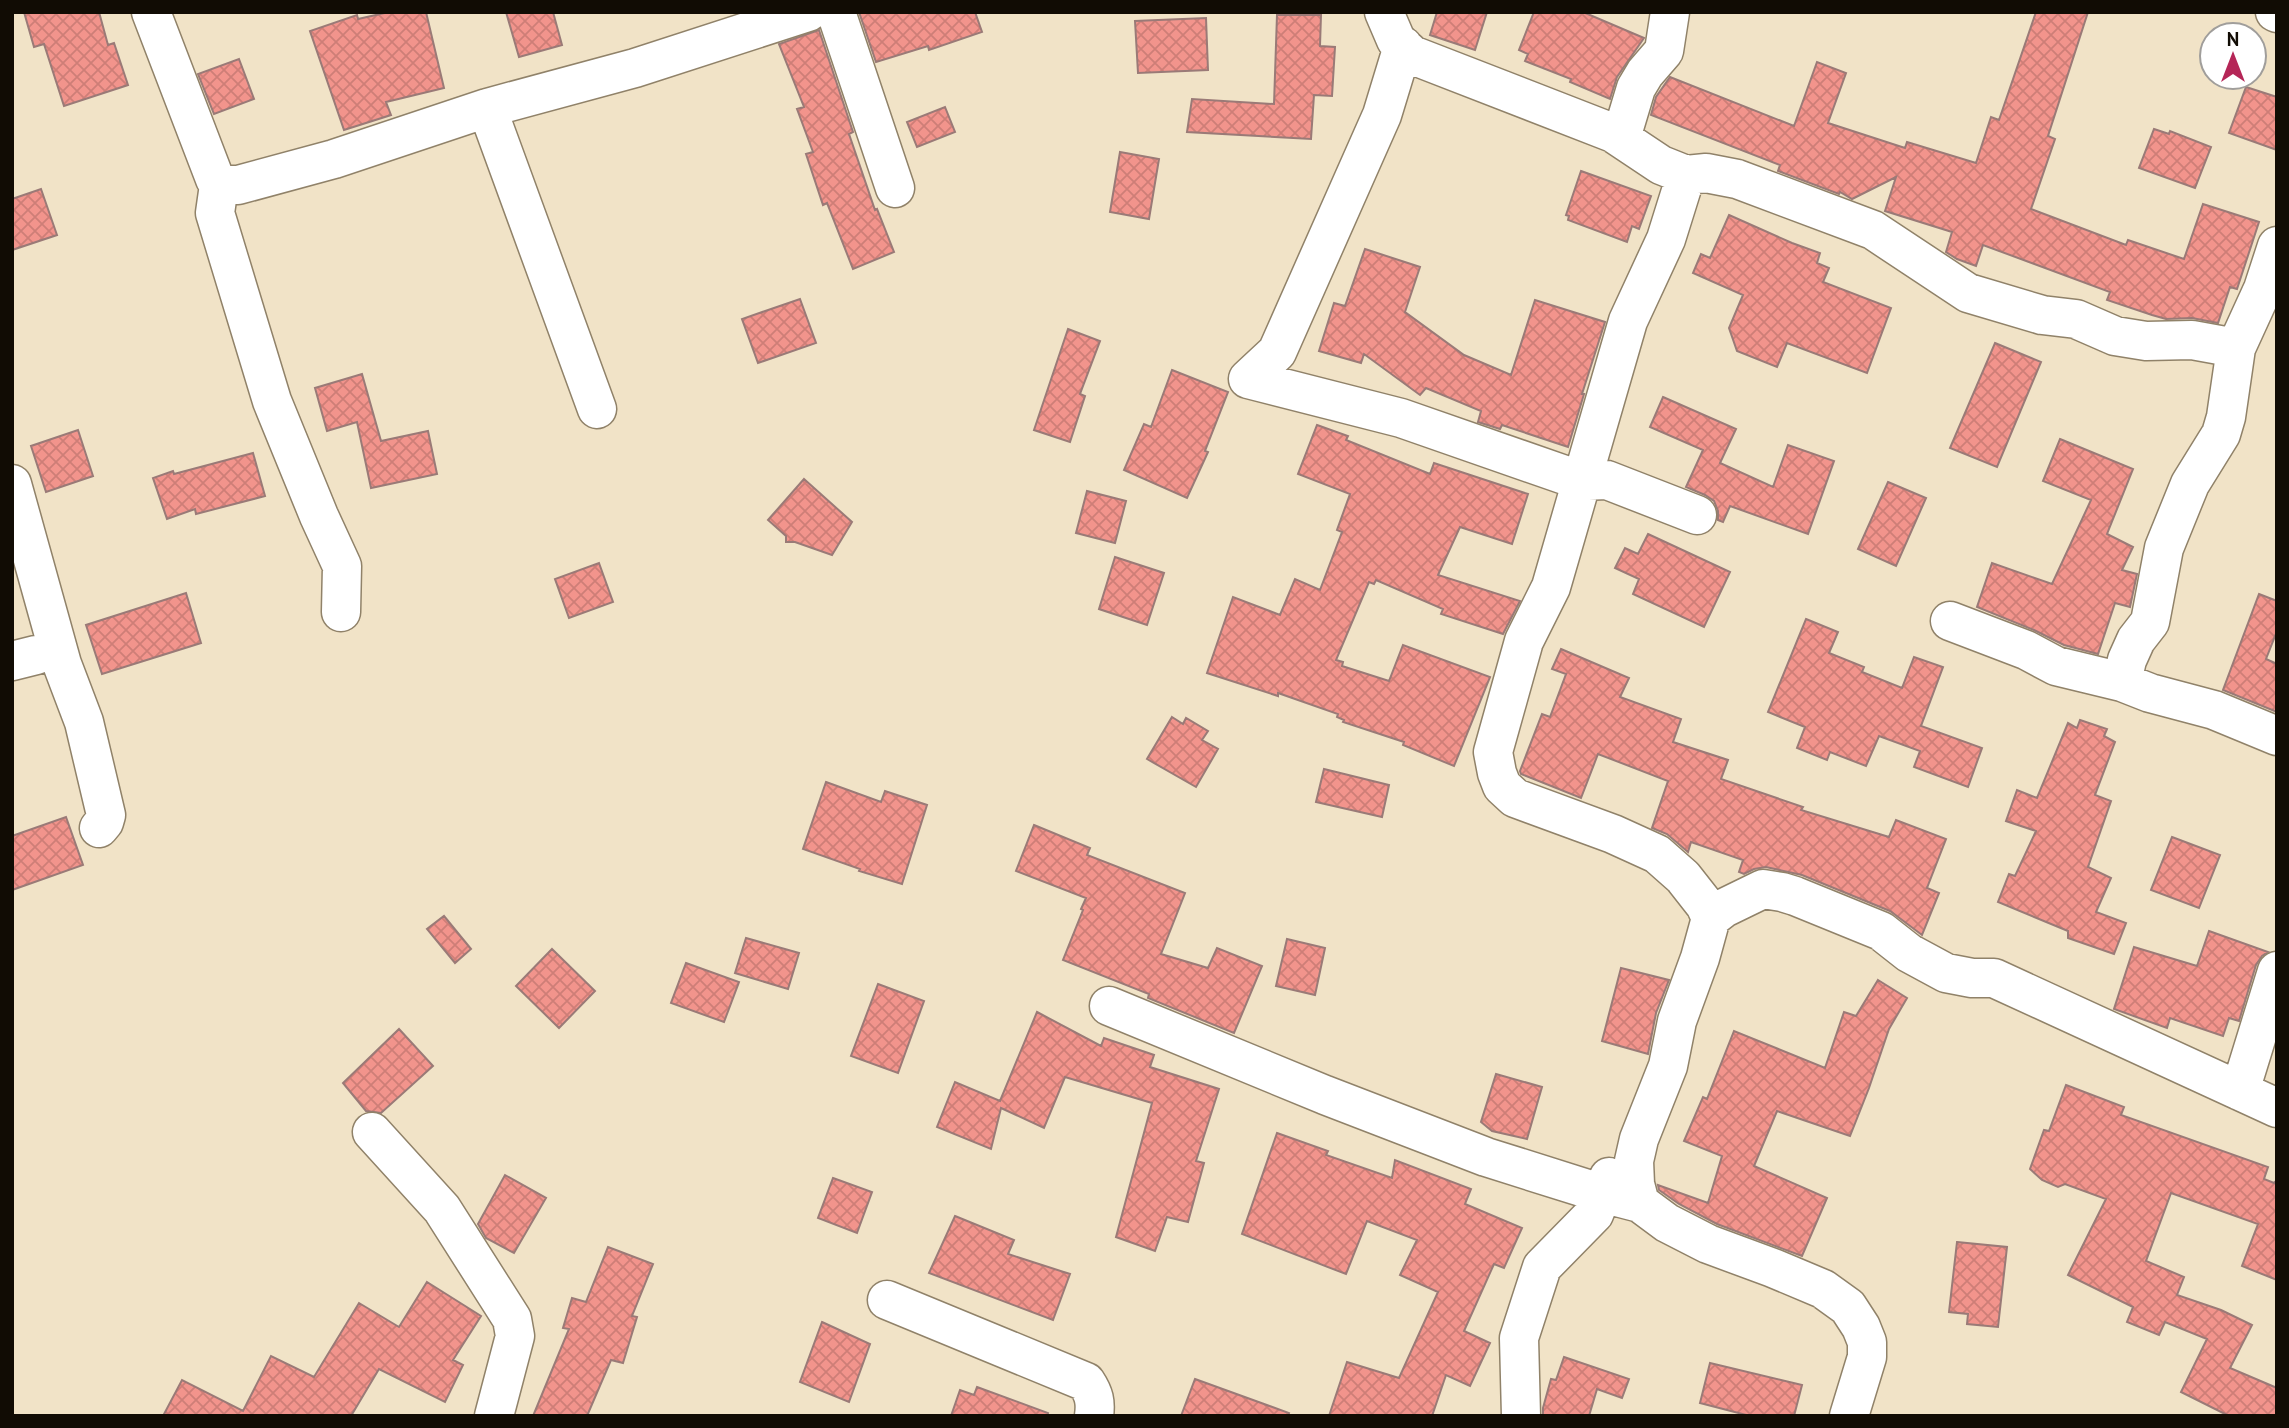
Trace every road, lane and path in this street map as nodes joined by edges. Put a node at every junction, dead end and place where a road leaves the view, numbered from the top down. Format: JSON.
{"nodes":[{"id":1,"x":151,"y":12,"type":"edge"},
{"id":2,"x":808,"y":12,"type":"edge"},
{"id":3,"x":836,"y":12,"type":"edge"},
{"id":4,"x":1384,"y":12,"type":"edge"},
{"id":5,"x":1670,"y":12,"type":"edge"},
{"id":6,"x":1403,"y":46,"type":"junction"},
{"id":7,"x":487,"y":108,"type":"junction"},
{"id":8,"x":1621,"y":138,"type":"junction"},
{"id":9,"x":1686,"y":175,"type":"junction"},
{"id":10,"x":219,"y":185,"type":"junction"},
{"id":11,"x":895,"y":188,"type":"dead end"},
{"id":12,"x":2277,"y":246,"type":"edge"},
{"id":13,"x":2236,"y":348,"type":"junction"},
{"id":14,"x":597,"y":409,"type":"dead end"},
{"id":15,"x":1582,"y":481,"type":"junction"},
{"id":16,"x":12,"y":484,"type":"edge"},
{"id":17,"x":1698,"y":515,"type":"dead end"},
{"id":18,"x":341,"y":612,"type":"dead end"},
{"id":19,"x":1950,"y":621,"type":"dead end"},
{"id":20,"x":2122,"y":682,"type":"junction"},
{"id":21,"x":2277,"y":736,"type":"edge"},
{"id":22,"x":99,"y":828,"type":"dead end"},
{"id":23,"x":1711,"y":918,"type":"junction"},
{"id":24,"x":2277,"y":971,"type":"edge"},
{"id":25,"x":1109,"y":1006,"type":"dead end"},
{"id":26,"x":2240,"y":1091,"type":"junction"},
{"id":27,"x":2277,"y":1108,"type":"edge"},
{"id":28,"x":372,"y":1132,"type":"dead end"},
{"id":29,"x":1609,"y":1177,"type":"dead end"},
{"id":30,"x":1640,"y":1203,"type":"junction"},
{"id":31,"x":887,"y":1300,"type":"dead end"},
{"id":32,"x":494,"y":1416,"type":"edge"},
{"id":33,"x":1094,"y":1416,"type":"edge"},
{"id":34,"x":1521,"y":1416,"type":"edge"},
{"id":35,"x":1849,"y":1416,"type":"edge"}],
"edges":[{"from":1,"to":10,"type":"street"},
{"from":2,"to":7,"type":"street"},
{"from":3,"to":11,"type":"street"},
{"from":4,"to":6,"type":"street"},
{"from":5,"to":8,"type":"street"},
{"from":6,"to":8,"type":"street"},
{"from":6,"to":15,"type":"street"},
{"from":7,"to":10,"type":"street"},
{"from":7,"to":14,"type":"street"},
{"from":8,"to":9,"type":"street"},
{"from":9,"to":13,"type":"street"},
{"from":9,"to":15,"type":"street"},
{"from":10,"to":18,"type":"street"},
{"from":12,"to":13,"type":"street"},
{"from":13,"to":20,"type":"street"},
{"from":15,"to":17,"type":"street"},
{"from":15,"to":23,"type":"street"},
{"from":16,"to":22,"type":"street"},
{"from":19,"to":20,"type":"street"},
{"from":20,"to":21,"type":"street"},
{"from":23,"to":26,"type":"street"},
{"from":23,"to":30,"type":"street"},
{"from":24,"to":26,"type":"street"},
{"from":25,"to":30,"type":"street"},
{"from":26,"to":27,"type":"street"},
{"from":28,"to":32,"type":"street"},
{"from":29,"to":34,"type":"street"},
{"from":30,"to":35,"type":"street"},
{"from":31,"to":33,"type":"street"}]}
